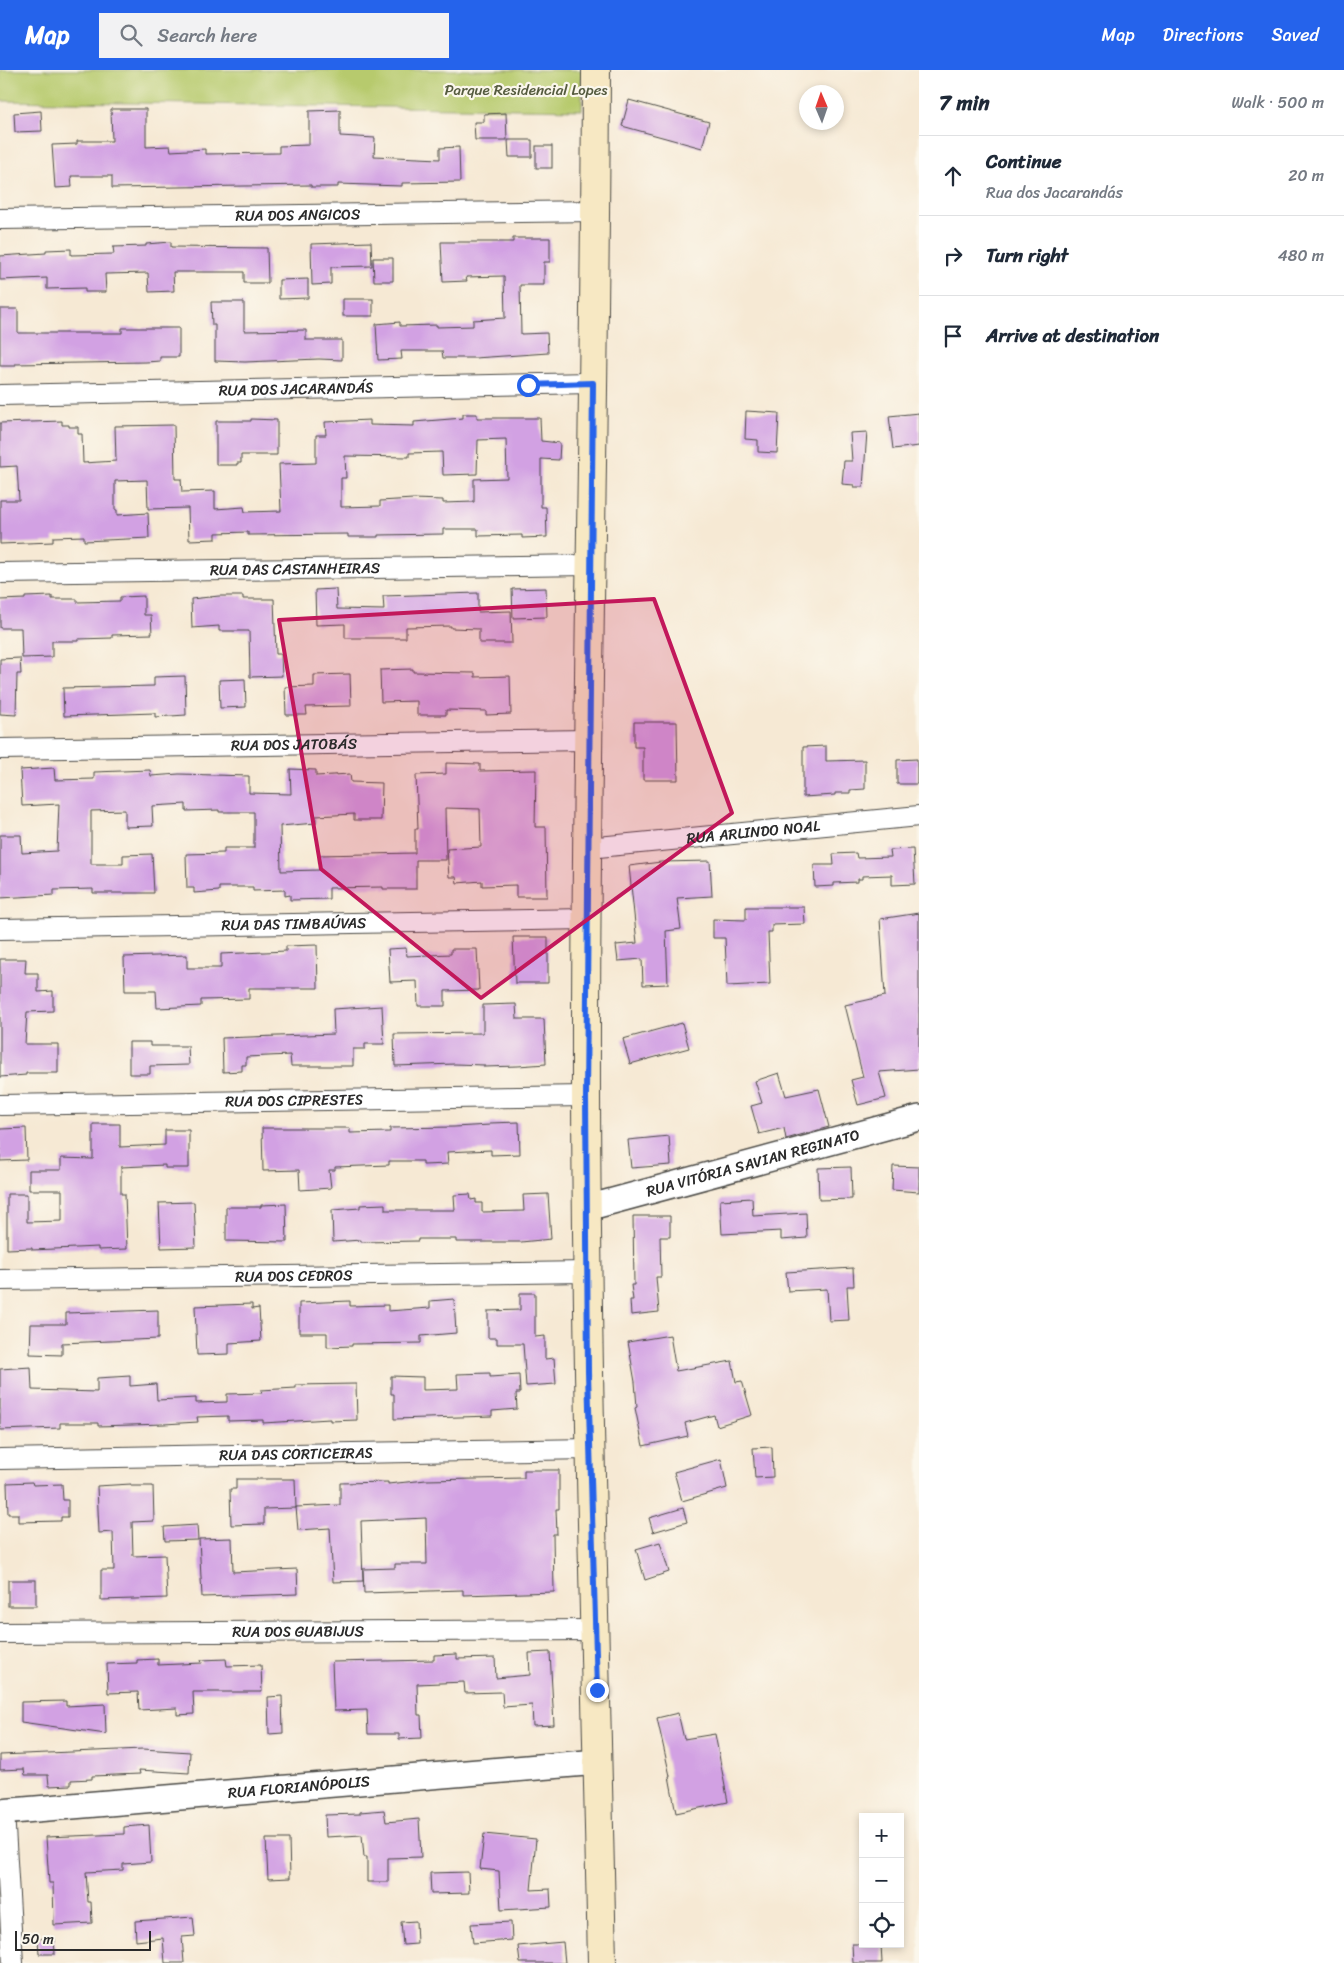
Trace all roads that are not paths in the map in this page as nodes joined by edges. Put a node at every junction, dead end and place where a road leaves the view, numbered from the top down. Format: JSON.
{"nodes":[{"id":1,"x":596,"y":70,"type":"edge"},
{"id":2,"x":596,"y":211,"type":"junction"},
{"id":3,"x":0,"y":219,"type":"edge"},
{"id":4,"x":593,"y":383,"type":"junction"},
{"id":5,"x":0,"y":395,"type":"edge"},
{"id":6,"x":590,"y":565,"type":"junction"},
{"id":7,"x":0,"y":573,"type":"edge"},
{"id":8,"x":588,"y":740,"type":"junction"},
{"id":9,"x":0,"y":749,"type":"edge"},
{"id":10,"x":919,"y":816,"type":"edge"},
{"id":11,"x":588,"y":848,"type":"junction"},
{"id":12,"x":587,"y":919,"type":"junction"},
{"id":13,"x":0,"y":929,"type":"edge"},
{"id":14,"x":586,"y":1096,"type":"junction"},
{"id":15,"x":0,"y":1105,"type":"edge"},
{"id":16,"x":919,"y":1118,"type":"edge"},
{"id":17,"x":587,"y":1208,"type":"junction"},
{"id":18,"x":588,"y":1272,"type":"junction"},
{"id":19,"x":0,"y":1280,"type":"edge"},
{"id":20,"x":591,"y":1449,"type":"junction"},
{"id":21,"x":0,"y":1459,"type":"edge"},
{"id":22,"x":595,"y":1630,"type":"junction"},
{"id":23,"x":0,"y":1634,"type":"edge"},
{"id":24,"x":598,"y":1762,"type":"junction"},
{"id":25,"x":2,"y":1812,"type":"edge"},
{"id":26,"x":14,"y":1963,"type":"edge"},
{"id":27,"x":602,"y":1963,"type":"edge"}],
"edges":[{"from":1,"to":2,"type":"main road"},
{"from":2,"to":3,"type":"street","name":"RUA DOS ANGICOS"},
{"from":2,"to":4,"type":"main road"},
{"from":4,"to":5,"type":"street","name":"RUA DOS JACARANDÁS"},
{"from":4,"to":6,"type":"main road"},
{"from":6,"to":7,"type":"street","name":"RUA DAS CASTANHEIRAS"},
{"from":6,"to":8,"type":"main road"},
{"from":8,"to":9,"type":"street","name":"RUA DOS JATOBÁS"},
{"from":8,"to":11,"type":"main road"},
{"from":10,"to":11,"type":"street","name":"RUA ARLINDO NOAL"},
{"from":11,"to":12,"type":"main road"},
{"from":12,"to":13,"type":"street","name":"RUA DAS TIMBAÚVAS"},
{"from":12,"to":14,"type":"main road"},
{"from":14,"to":15,"type":"street","name":"RUA DOS CIPRESTES"},
{"from":14,"to":17,"type":"main road"},
{"from":16,"to":17,"type":"street","name":"RUA VITÓRIA SAVIAN REGINATO"},
{"from":17,"to":18,"type":"main road"},
{"from":18,"to":19,"type":"street","name":"RUA DOS CEDROS"},
{"from":18,"to":20,"type":"main road"},
{"from":20,"to":21,"type":"street","name":"RUA DAS CORTICEIRAS"},
{"from":20,"to":22,"type":"main road"},
{"from":22,"to":23,"type":"street","name":"RUA DOS GUABIJUS"},
{"from":22,"to":24,"type":"main road"},
{"from":24,"to":25,"type":"street","name":"RUA FLORIANÓPOLIS"},
{"from":24,"to":27,"type":"main road"},
{"from":25,"to":26,"type":"street"}]}
